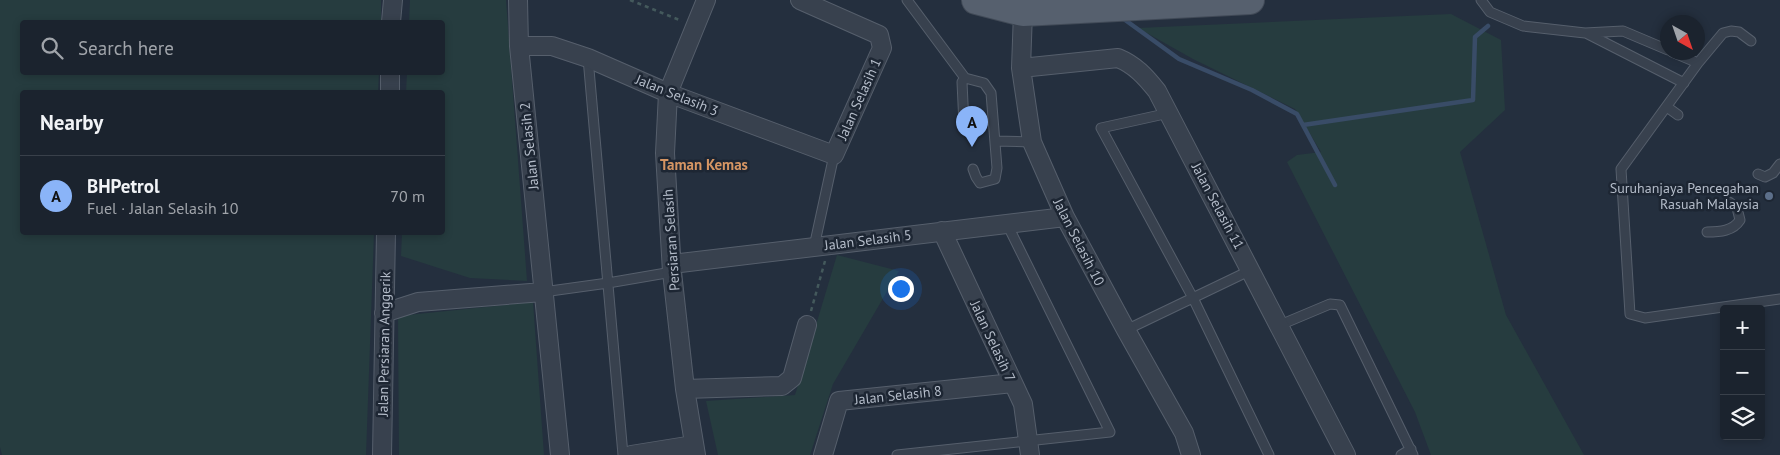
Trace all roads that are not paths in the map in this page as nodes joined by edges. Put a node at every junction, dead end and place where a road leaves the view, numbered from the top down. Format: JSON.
{"nodes":[{"id":1,"x":393,"y":0,"type":"edge"},
{"id":2,"x":518,"y":0,"type":"edge"},
{"id":3,"x":706,"y":0,"type":"edge"},
{"id":4,"x":800,"y":0,"type":"edge"},
{"id":5,"x":907,"y":0,"type":"edge"},
{"id":6,"x":976,"y":0,"type":"edge"},
{"id":7,"x":1240,"y":0,"type":"edge"},
{"id":8,"x":1481,"y":0,"type":"edge"},
{"id":9,"x":1022,"y":12,"type":"junction"},
{"id":10,"x":391,"y":20,"type":"edge"},
{"id":11,"x":1585,"y":33,"type":"junction"},
{"id":12,"x":1752,"y":41,"type":"dead end"},
{"id":13,"x":519,"y":46,"type":"junction"},
{"id":14,"x":1660,"y":47,"type":"edge"},
{"id":15,"x":588,"y":58,"type":"junction"},
{"id":16,"x":1691,"y":60,"type":"edge"},
{"id":17,"x":1698,"y":63,"type":"junction"},
{"id":18,"x":1021,"y":68,"type":"junction"},
{"id":19,"x":390,"y":75,"type":"edge"},
{"id":20,"x":966,"y":78,"type":"junction"},
{"id":21,"x":1684,"y":83,"type":"junction"},
{"id":22,"x":390,"y":90,"type":"edge"},
{"id":23,"x":668,"y":93,"type":"junction"},
{"id":24,"x":1667,"y":106,"type":"junction"},
{"id":25,"x":1169,"y":113,"type":"junction"},
{"id":26,"x":1678,"y":115,"type":"dead end"},
{"id":27,"x":964,"y":125,"type":"dead end"},
{"id":28,"x":995,"y":141,"type":"junction"},
{"id":29,"x":1032,"y":142,"type":"junction"},
{"id":30,"x":834,"y":155,"type":"junction"},
{"id":31,"x":1780,"y":164,"type":"edge"},
{"id":32,"x":973,"y":169,"type":"dead end"},
{"id":33,"x":1758,"y":174,"type":"dead end"},
{"id":34,"x":1729,"y":202,"type":"dead end"},
{"id":35,"x":1065,"y":217,"type":"junction"},
{"id":36,"x":1007,"y":224,"type":"junction"},
{"id":37,"x":942,"y":231,"type":"junction"},
{"id":38,"x":1707,"y":232,"type":"dead end"},
{"id":39,"x":386,"y":235,"type":"edge"},
{"id":40,"x":822,"y":246,"type":"junction"},
{"id":41,"x":672,"y":268,"type":"junction"},
{"id":42,"x":1251,"y":270,"type":"junction"},
{"id":43,"x":608,"y":283,"type":"junction"},
{"id":44,"x":543,"y":292,"type":"junction"},
{"id":45,"x":1192,"y":298,"type":"junction"},
{"id":46,"x":1780,"y":299,"type":"edge"},
{"id":47,"x":384,"y":313,"type":"junction"},
{"id":48,"x":807,"y":324,"type":"road end"},
{"id":49,"x":1280,"y":325,"type":"junction"},
{"id":50,"x":1126,"y":330,"type":"junction"},
{"id":51,"x":1014,"y":383,"type":"junction"},
{"id":52,"x":685,"y":389,"type":"junction"},
{"id":53,"x":1029,"y":448,"type":"edge"},
{"id":54,"x":694,"y":450,"type":"edge"},
{"id":55,"x":1412,"y":452,"type":"edge"},
{"id":56,"x":382,"y":455,"type":"edge"},
{"id":57,"x":560,"y":455,"type":"edge"},
{"id":58,"x":623,"y":455,"type":"edge"},
{"id":59,"x":630,"y":455,"type":"edge"},
{"id":60,"x":823,"y":455,"type":"edge"},
{"id":61,"x":897,"y":455,"type":"edge"},
{"id":62,"x":1191,"y":455,"type":"edge"},
{"id":63,"x":1270,"y":455,"type":"edge"},
{"id":64,"x":1346,"y":455,"type":"edge"},
{"id":65,"x":1401,"y":455,"type":"edge"}],
"edges":[{"from":1,"to":10,"type":"street"},
{"from":2,"to":13,"type":"street","name":"Jalan Selasih 2"},
{"from":3,"to":23,"type":"street","name":"Persiaran Selasih"},
{"from":4,"to":30,"type":"street","name":"Jalan Selasih 1"},
{"from":5,"to":20,"type":"lane"},
{"from":6,"to":9,"type":"main road"},
{"from":7,"to":9,"type":"main road"},
{"from":8,"to":11,"type":"lane"},
{"from":9,"to":18,"type":"street","name":"Jalan Selasih 10"},
{"from":11,"to":14,"type":"lane"},
{"from":11,"to":21,"type":"lane"},
{"from":12,"to":17,"type":"lane"},
{"from":13,"to":15,"type":"street","name":"Jalan Selasih 3"},
{"from":13,"to":44,"type":"street","name":"Jalan Selasih 2"},
{"from":15,"to":23,"type":"street","name":"Jalan Selasih 3"},
{"from":15,"to":43,"type":"lane"},
{"from":16,"to":17,"type":"lane"},
{"from":17,"to":21,"type":"lane"},
{"from":18,"to":25,"type":"street","name":"Jalan Selasih 11"},
{"from":18,"to":29,"type":"street","name":"Jalan Selasih 10"},
{"from":19,"to":22,"type":"street"},
{"from":20,"to":27,"type":"lane"},
{"from":20,"to":28,"type":"lane"},
{"from":21,"to":24,"type":"lane"},
{"from":23,"to":30,"type":"street","name":"Jalan Selasih 3"},
{"from":23,"to":41,"type":"street","name":"Persiaran Selasih"},
{"from":24,"to":26,"type":"lane"},
{"from":24,"to":46,"type":"lane"},
{"from":25,"to":42,"type":"street","name":"Jalan Selasih 11"},
{"from":25,"to":45,"type":"lane"},
{"from":28,"to":29,"type":"lane"},
{"from":28,"to":32,"type":"lane"},
{"from":29,"to":35,"type":"street","name":"Jalan Selasih 10"},
{"from":30,"to":40,"type":"lane","name":"Jalan Selasih 1"},
{"from":31,"to":33,"type":"lane"},
{"from":34,"to":38,"type":"lane"},
{"from":35,"to":36,"type":"street","name":"Jalan Selasih 5"},
{"from":35,"to":50,"type":"street","name":"Jalan Selasih 10"},
{"from":36,"to":37,"type":"street","name":"Jalan Selasih 5"},
{"from":36,"to":53,"type":"lane"},
{"from":37,"to":40,"type":"street","name":"Jalan Selasih 5"},
{"from":37,"to":51,"type":"street","name":"Jalan Selasih 7"},
{"from":39,"to":47,"type":"street","name":"Jalan Persiaran Anggerik"},
{"from":40,"to":41,"type":"street","name":"Jalan Selasih 5"},
{"from":41,"to":43,"type":"lane"},
{"from":41,"to":52,"type":"street","name":"Persiaran Selasih"},
{"from":42,"to":45,"type":"lane"},
{"from":42,"to":49,"type":"street","name":"Jalan Selasih 11"},
{"from":43,"to":44,"type":"lane"},
{"from":43,"to":58,"type":"lane"},
{"from":44,"to":47,"type":"street"},
{"from":44,"to":57,"type":"street","name":"Jalan Selasih 2"},
{"from":45,"to":50,"type":"lane"},
{"from":45,"to":63,"type":"lane"},
{"from":47,"to":56,"type":"street","name":"Jalan Persiaran Anggerik"},
{"from":48,"to":52,"type":"street"},
{"from":49,"to":55,"type":"lane"},
{"from":49,"to":64,"type":"street","name":"Jalan Selasih 11"},
{"from":50,"to":62,"type":"street","name":"Jalan Selasih 10"},
{"from":51,"to":53,"type":"street","name":"Jalan Selasih 7"},
{"from":51,"to":60,"type":"street","name":"Jalan Selasih 8"},
{"from":52,"to":54,"type":"street","name":"Persiaran Selasih"},
{"from":53,"to":61,"type":"lane"},
{"from":54,"to":59,"type":"street"},
{"from":55,"to":65,"type":"lane"}]}
